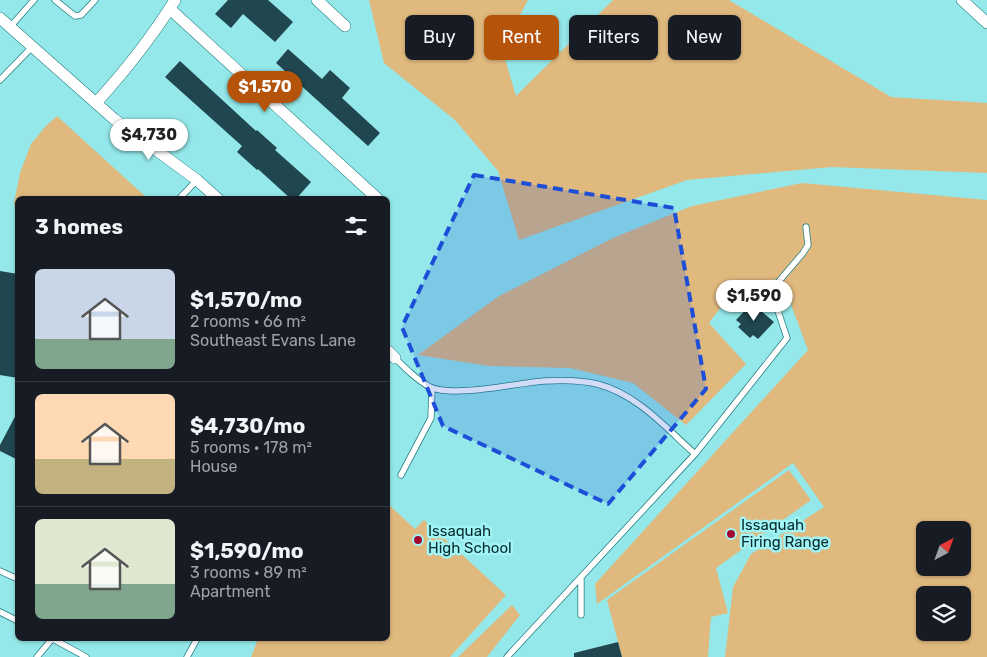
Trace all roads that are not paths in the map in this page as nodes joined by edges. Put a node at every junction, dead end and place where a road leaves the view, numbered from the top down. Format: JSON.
{"nodes":[{"id":1,"x":34,"y":0,"type":"edge"},
{"id":2,"x":55,"y":0,"type":"edge"},
{"id":3,"x":95,"y":0,"type":"edge"},
{"id":4,"x":317,"y":0,"type":"edge"},
{"id":5,"x":962,"y":0,"type":"edge"},
{"id":6,"x":172,"y":4,"type":"edge"},
{"id":7,"x":0,"y":18,"type":"edge"},
{"id":8,"x":987,"y":22,"type":"edge"},
{"id":9,"x":345,"y":26,"type":"dead end"},
{"id":10,"x":10,"y":27,"type":"junction"},
{"id":11,"x":32,"y":46,"type":"junction"},
{"id":12,"x":0,"y":80,"type":"edge"},
{"id":13,"x":96,"y":103,"type":"junction"},
{"id":14,"x":196,"y":180,"type":"junction"},
{"id":15,"x":182,"y":196,"type":"edge"},
{"id":16,"x":215,"y":196,"type":"edge"},
{"id":17,"x":375,"y":196,"type":"edge"},
{"id":18,"x":806,"y":227,"type":"dead end"},
{"id":19,"x":391,"y":355,"type":"edge"},
{"id":20,"x":432,"y":388,"type":"junction"},
{"id":21,"x":695,"y":454,"type":"junction"},
{"id":22,"x":401,"y":475,"type":"dead end"},
{"id":23,"x":0,"y":570,"type":"edge"},
{"id":24,"x":15,"y":578,"type":"edge"},
{"id":25,"x":581,"y":579,"type":"junction"},
{"id":26,"x":0,"y":612,"type":"edge"},
{"id":27,"x":581,"y":615,"type":"dead end"},
{"id":28,"x":15,"y":620,"type":"edge"},
{"id":29,"x":50,"y":641,"type":"edge"},
{"id":30,"x":56,"y":641,"type":"edge"},
{"id":31,"x":196,"y":641,"type":"edge"},
{"id":32,"x":37,"y":657,"type":"edge"},
{"id":33,"x":86,"y":657,"type":"edge"},
{"id":34,"x":186,"y":657,"type":"edge"},
{"id":35,"x":507,"y":657,"type":"edge"}],
"edges":[{"from":1,"to":10,"type":"lane"},
{"from":2,"to":3,"type":"lane"},
{"from":4,"to":9,"type":"street"},
{"from":5,"to":8,"type":"street"},
{"from":6,"to":13,"type":"street"},
{"from":6,"to":17,"type":"street"},
{"from":7,"to":10,"type":"street"},
{"from":10,"to":11,"type":"street"},
{"from":11,"to":12,"type":"lane"},
{"from":11,"to":13,"type":"street"},
{"from":13,"to":14,"type":"street"},
{"from":14,"to":15,"type":"lane"},
{"from":14,"to":16,"type":"street"},
{"from":18,"to":21,"type":"lane"},
{"from":19,"to":20,"type":"lane"},
{"from":20,"to":21,"type":"lane"},
{"from":20,"to":22,"type":"lane"},
{"from":21,"to":25,"type":"lane"},
{"from":23,"to":24,"type":"lane"},
{"from":25,"to":27,"type":"lane"},
{"from":25,"to":35,"type":"lane"},
{"from":26,"to":28,"type":"lane"},
{"from":29,"to":32,"type":"lane"},
{"from":30,"to":33,"type":"lane"},
{"from":31,"to":34,"type":"lane"}]}
